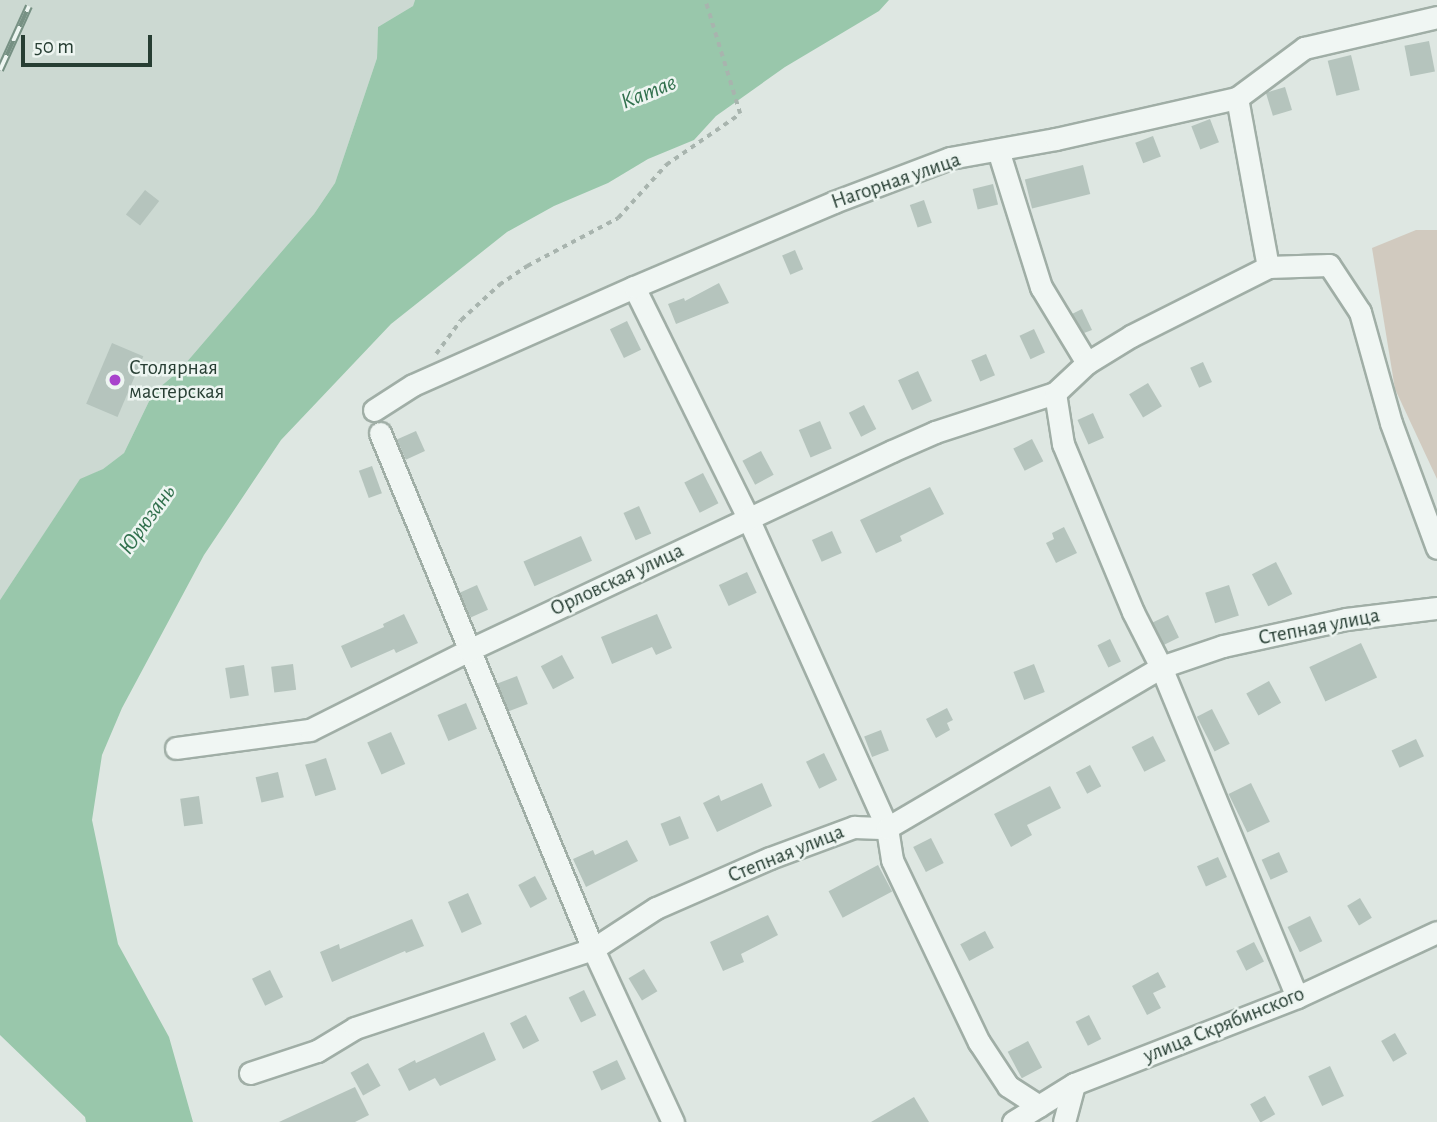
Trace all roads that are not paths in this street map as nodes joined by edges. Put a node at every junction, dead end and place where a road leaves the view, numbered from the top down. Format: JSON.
{"nodes":[{"id":1,"x":1437,"y":17,"type":"edge"},
{"id":2,"x":1237,"y":98,"type":"junction"},
{"id":3,"x":998,"y":150,"type":"junction"},
{"id":4,"x":1268,"y":267,"type":"junction"},
{"id":5,"x":634,"y":287,"type":"junction"},
{"id":6,"x":1087,"y":363,"type":"junction"},
{"id":7,"x":1055,"y":393,"type":"junction"},
{"id":8,"x":374,"y":410,"type":"dead end"},
{"id":9,"x":380,"y":433,"type":"dead end"},
{"id":10,"x":748,"y":518,"type":"junction"},
{"id":11,"x":1437,"y":548,"type":"edge"},
{"id":12,"x":1437,"y":608,"type":"edge"},
{"id":13,"x":469,"y":650,"type":"junction"},
{"id":14,"x":1161,"y":667,"type":"junction"},
{"id":15,"x":176,"y":748,"type":"dead end"},
{"id":16,"x":887,"y":828,"type":"junction"},
{"id":17,"x":1437,"y":932,"type":"edge"},
{"id":18,"x":593,"y":949,"type":"junction"},
{"id":19,"x":1297,"y":997,"type":"junction"},
{"id":20,"x":250,"y":1073,"type":"dead end"},
{"id":21,"x":1074,"y":1084,"type":"junction"},
{"id":22,"x":1039,"y":1106,"type":"junction"},
{"id":23,"x":673,"y":1122,"type":"edge"},
{"id":24,"x":1013,"y":1122,"type":"edge"},
{"id":25,"x":1064,"y":1122,"type":"edge"}],
"edges":[{"from":1,"to":2,"type":"street","name":"Нагорная улица"},
{"from":2,"to":3,"type":"street","name":"Нагорная улица"},
{"from":2,"to":4,"type":"street"},
{"from":3,"to":5,"type":"street","name":"Нагорная улица"},
{"from":3,"to":6,"type":"street"},
{"from":4,"to":6,"type":"street"},
{"from":4,"to":11,"type":"street"},
{"from":5,"to":8,"type":"street","name":"Нагорная улица"},
{"from":5,"to":10,"type":"street"},
{"from":6,"to":7,"type":"street"},
{"from":7,"to":10,"type":"street","name":"Орловская улица"},
{"from":7,"to":14,"type":"street"},
{"from":9,"to":13,"type":"street"},
{"from":10,"to":13,"type":"street","name":"Орловская улица"},
{"from":10,"to":16,"type":"street"},
{"from":12,"to":14,"type":"street","name":"Степная улица"},
{"from":13,"to":15,"type":"street","name":"Орловская улица"},
{"from":13,"to":18,"type":"street"},
{"from":14,"to":16,"type":"street","name":"Степная улица"},
{"from":14,"to":19,"type":"street"},
{"from":16,"to":18,"type":"street","name":"Степная улица"},
{"from":16,"to":22,"type":"street"},
{"from":17,"to":19,"type":"street","name":"улица Скрябинского"},
{"from":18,"to":20,"type":"street","name":"Степная улица"},
{"from":18,"to":23,"type":"street"},
{"from":19,"to":21,"type":"street","name":"улица Скрябинского"},
{"from":21,"to":22,"type":"street","name":"улица Скрябинского"},
{"from":21,"to":25,"type":"street"},
{"from":22,"to":24,"type":"street","name":"улица Скрябинского"}]}
